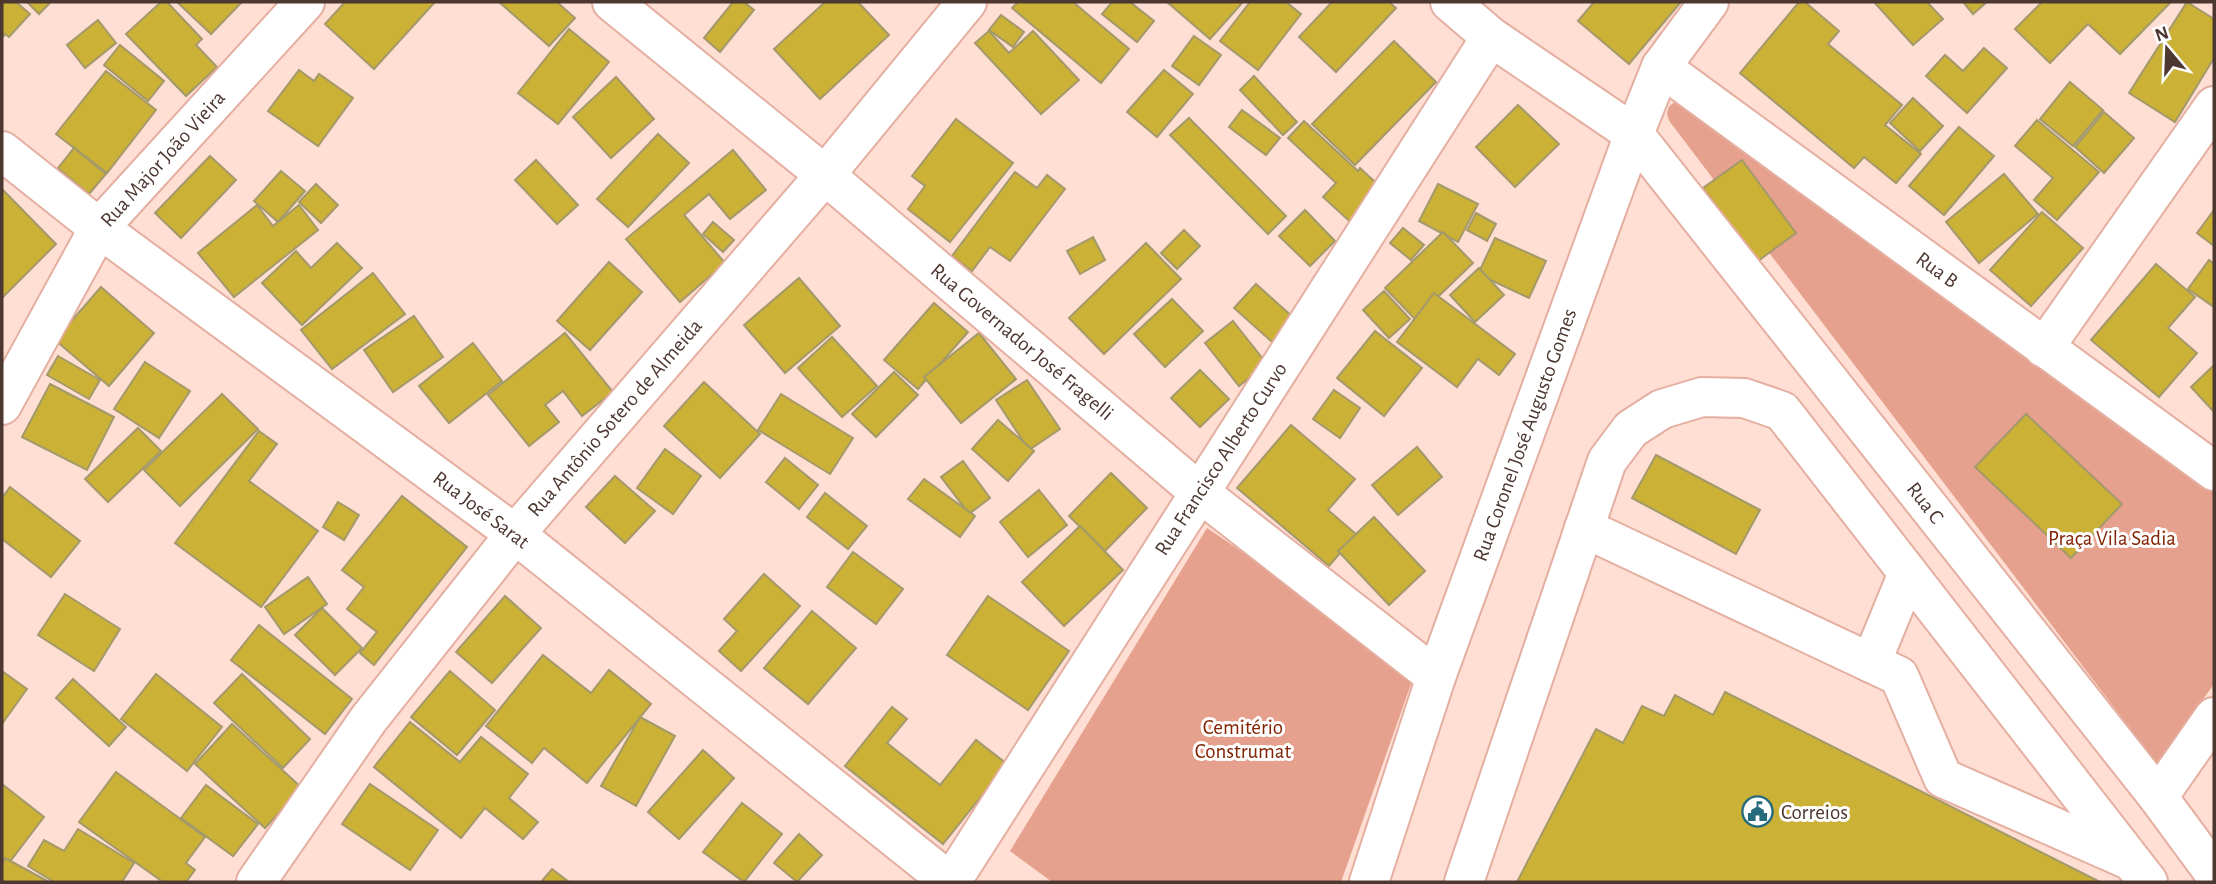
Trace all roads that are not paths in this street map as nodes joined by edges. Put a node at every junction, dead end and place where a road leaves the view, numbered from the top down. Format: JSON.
{"nodes":[{"id":1,"x":305,"y":2,"type":"edge"},
{"id":2,"x":612,"y":2,"type":"edge"},
{"id":3,"x":967,"y":2,"type":"edge"},
{"id":4,"x":1450,"y":2,"type":"edge"},
{"id":5,"x":1709,"y":2,"type":"edge"},
{"id":6,"x":1491,"y":37,"type":"junction"},
{"id":7,"x":1661,"y":67,"type":"junction"},
{"id":8,"x":2214,"y":106,"type":"edge"},
{"id":9,"x":1634,"y":134,"type":"junction"},
{"id":10,"x":2,"y":151,"type":"edge"},
{"id":11,"x":825,"y":175,"type":"junction"},
{"id":12,"x":100,"y":228,"type":"junction"},
{"id":13,"x":2045,"y":348,"type":"junction"},
{"id":14,"x":2,"y":405,"type":"edge"},
{"id":15,"x":2214,"y":471,"type":"edge"},
{"id":16,"x":1199,"y":492,"type":"junction"},
{"id":17,"x":1584,"y":528,"type":"junction"},
{"id":18,"x":515,"y":534,"type":"junction"},
{"id":19,"x":1908,"y":573,"type":"junction"},
{"id":20,"x":1871,"y":663,"type":"junction"},
{"id":21,"x":1436,"y":677,"type":"junction"},
{"id":22,"x":2214,"y":716,"type":"edge"},
{"id":23,"x":2158,"y":797,"type":"junction"},
{"id":24,"x":2139,"y":871,"type":"edge"},
{"id":25,"x":2214,"y":873,"type":"edge"},
{"id":26,"x":256,"y":882,"type":"edge"},
{"id":27,"x":950,"y":882,"type":"edge"},
{"id":28,"x":1369,"y":882,"type":"edge"},
{"id":29,"x":1464,"y":882,"type":"edge"}],
"edges":[{"from":1,"to":12,"type":"street","name":"Rua Major João Vieira"},
{"from":2,"to":11,"type":"street","name":"Rua Governador José Fragelli"},
{"from":3,"to":11,"type":"street","name":"Rua Antônio Sotero de Almeida"},
{"from":4,"to":6,"type":"street","name":"Rua C"},
{"from":5,"to":7,"type":"street","name":"Rua Coronel José Augusto Gomes"},
{"from":6,"to":9,"type":"street","name":"Rua C"},
{"from":6,"to":16,"type":"street","name":"Rua Francisco Alberto Curvo"},
{"from":7,"to":9,"type":"street","name":"Rua Coronel José Augusto Gomes"},
{"from":7,"to":13,"type":"street","name":"Rua B"},
{"from":8,"to":13,"type":"street"},
{"from":9,"to":21,"type":"street","name":"Rua Coronel José Augusto Gomes"},
{"from":9,"to":23,"type":"street","name":"Rua C"},
{"from":10,"to":12,"type":"street","name":"Rua José Sarat"},
{"from":11,"to":16,"type":"street","name":"Rua Governador José Fragelli"},
{"from":11,"to":18,"type":"street","name":"Rua Antônio Sotero de Almeida"},
{"from":12,"to":14,"type":"street","name":"Rua Major João Vieira"},
{"from":12,"to":18,"type":"street","name":"Rua José Sarat"},
{"from":13,"to":15,"type":"street","name":"Rua B"},
{"from":16,"to":21,"type":"street","name":"Rua Governador José Fragelli"},
{"from":16,"to":27,"type":"street","name":"Rua Francisco Alberto Curvo"},
{"from":17,"to":19,"type":"street"},
{"from":17,"to":20,"type":"street"},
{"from":17,"to":29,"type":"street"},
{"from":18,"to":26,"type":"street","name":"Rua Antônio Sotero de Almeida"},
{"from":18,"to":27,"type":"street","name":"Rua José Sarat"},
{"from":19,"to":20,"type":"street"},
{"from":19,"to":24,"type":"street"},
{"from":20,"to":24,"type":"street"},
{"from":21,"to":28,"type":"street","name":"Rua Coronel José Augusto Gomes"},
{"from":22,"to":23,"type":"street"},
{"from":23,"to":25,"type":"street","name":"Rua C"}]}
